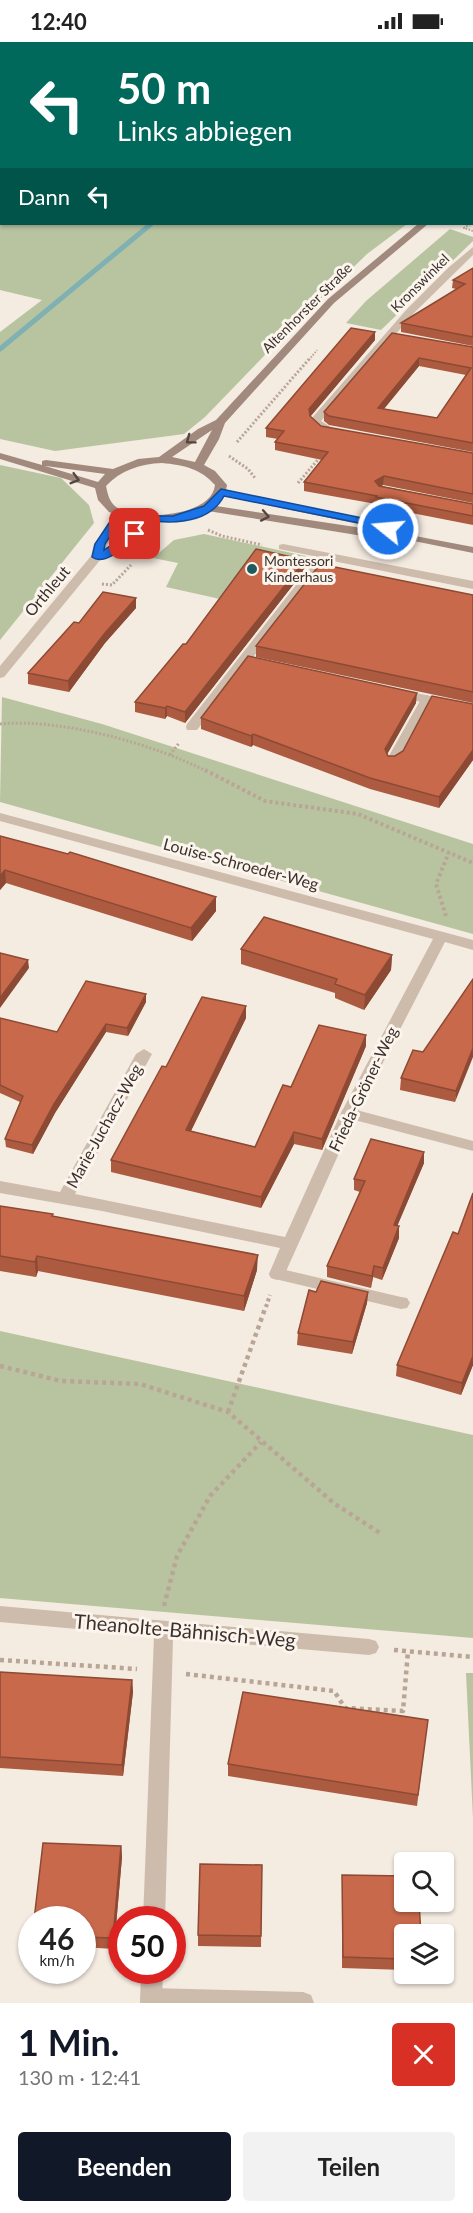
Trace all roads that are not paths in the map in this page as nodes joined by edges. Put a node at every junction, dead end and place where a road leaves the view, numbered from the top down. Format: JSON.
{"nodes":[{"id":1,"x":422,"y":225,"type":"edge"},
{"id":2,"x":473,"y":250,"type":"edge"},
{"id":3,"x":220,"y":422,"type":"junction"},
{"id":4,"x":340,"y":432,"type":"edge"},
{"id":5,"x":5,"y":457,"type":"edge"},
{"id":6,"x":161,"y":460,"type":"junction"},
{"id":7,"x":198,"y":466,"type":"junction"},
{"id":8,"x":114,"y":472,"type":"junction"},
{"id":9,"x":100,"y":486,"type":"junction"},
{"id":10,"x":221,"y":492,"type":"junction"},
{"id":11,"x":207,"y":508,"type":"junction"},
{"id":12,"x":121,"y":513,"type":"junction"},
{"id":13,"x":152,"y":519,"type":"junction"},
{"id":14,"x":404,"y":536,"type":"junction"},
{"id":15,"x":283,"y":547,"type":"road end"},
{"id":16,"x":473,"y":550,"type":"edge"},
{"id":17,"x":325,"y":556,"type":"junction"},
{"id":18,"x":97,"y":557,"type":"junction"},
{"id":19,"x":473,"y":585,"type":"edge"},
{"id":20,"x":0,"y":674,"type":"edge"},
{"id":21,"x":381,"y":689,"type":"edge"},
{"id":22,"x":427,"y":699,"type":"junction"},
{"id":23,"x":473,"y":709,"type":"edge"},
{"id":24,"x":192,"y":727,"type":"dead end"},
{"id":25,"x":393,"y":761,"type":"edge"},
{"id":26,"x":0,"y":817,"type":"edge"},
{"id":27,"x":441,"y":937,"type":"junction"},
{"id":28,"x":473,"y":945,"type":"edge"},
{"id":29,"x":144,"y":1054,"type":"dead end"},
{"id":30,"x":349,"y":1113,"type":"junction"},
{"id":31,"x":470,"y":1146,"type":"dead end"},
{"id":32,"x":0,"y":1187,"type":"edge"},
{"id":33,"x":64,"y":1198,"type":"junction"},
{"id":34,"x":291,"y":1244,"type":"junction"},
{"id":35,"x":402,"y":1302,"type":"dead end"},
{"id":36,"x":0,"y":1614,"type":"edge"},
{"id":37,"x":164,"y":1629,"type":"junction"},
{"id":38,"x":369,"y":1647,"type":"road end"},
{"id":39,"x":154,"y":1906,"type":"edge"},
{"id":40,"x":152,"y":1984,"type":"edge"},
{"id":41,"x":151,"y":2001,"type":"edge"},
{"id":42,"x":303,"y":2003,"type":"edge"}],
"edges":[{"from":1,"to":3,"type":"main road","name":"Altenhorster Straße"},
{"from":2,"to":4,"type":"street","name":"Kronswinkel"},
{"from":3,"to":6,"type":"main road","name":"Altenhorster Straße","one_way":true},
{"from":3,"to":7,"type":"main road","name":"Altenhorster Straße"},
{"from":5,"to":8,"type":"main road"},
{"from":5,"to":9,"type":"main road","one_way":true},
{"from":6,"to":7,"type":"main road"},
{"from":6,"to":8,"type":"main road"},
{"from":7,"to":10,"type":"main road"},
{"from":8,"to":9,"type":"main road"},
{"from":9,"to":12,"type":"main road"},
{"from":10,"to":11,"type":"main road"},
{"from":10,"to":14,"type":"main road"},
{"from":11,"to":13,"type":"main road"},
{"from":11,"to":14,"type":"main road","one_way":true},
{"from":12,"to":13,"type":"main road"},
{"from":12,"to":18,"type":"street","name":"Orthleut"},
{"from":13,"to":18,"type":"street","name":"Orthleut"},
{"from":14,"to":16,"type":"main road"},
{"from":15,"to":17,"type":"street"},
{"from":17,"to":19,"type":"street"},
{"from":17,"to":24,"type":"street"},
{"from":18,"to":20,"type":"street","name":"Orthleut"},
{"from":21,"to":22,"type":"street"},
{"from":22,"to":23,"type":"street"},
{"from":22,"to":25,"type":"street"},
{"from":26,"to":27,"type":"street","name":"Louise-Schroeder-Weg"},
{"from":27,"to":28,"type":"street","name":"Louise-Schroeder-Weg"},
{"from":27,"to":30,"type":"street","name":"Frieda-Gröner-Weg"},
{"from":29,"to":33,"type":"street","name":"Marie-Juchacz-Weg"},
{"from":30,"to":31,"type":"street"},
{"from":30,"to":34,"type":"street","name":"Frieda-Gröner-Weg"},
{"from":32,"to":33,"type":"street"},
{"from":33,"to":34,"type":"street"},
{"from":34,"to":35,"type":"street","name":"Frieda-Gröner-Weg"},
{"from":36,"to":37,"type":"street","name":"Theanolte-Bähnisch-Weg"},
{"from":37,"to":38,"type":"street","name":"Theanolte-Bähnisch-Weg"},
{"from":37,"to":39,"type":"street"},
{"from":40,"to":41,"type":"street"},
{"from":41,"to":42,"type":"street"}]}
